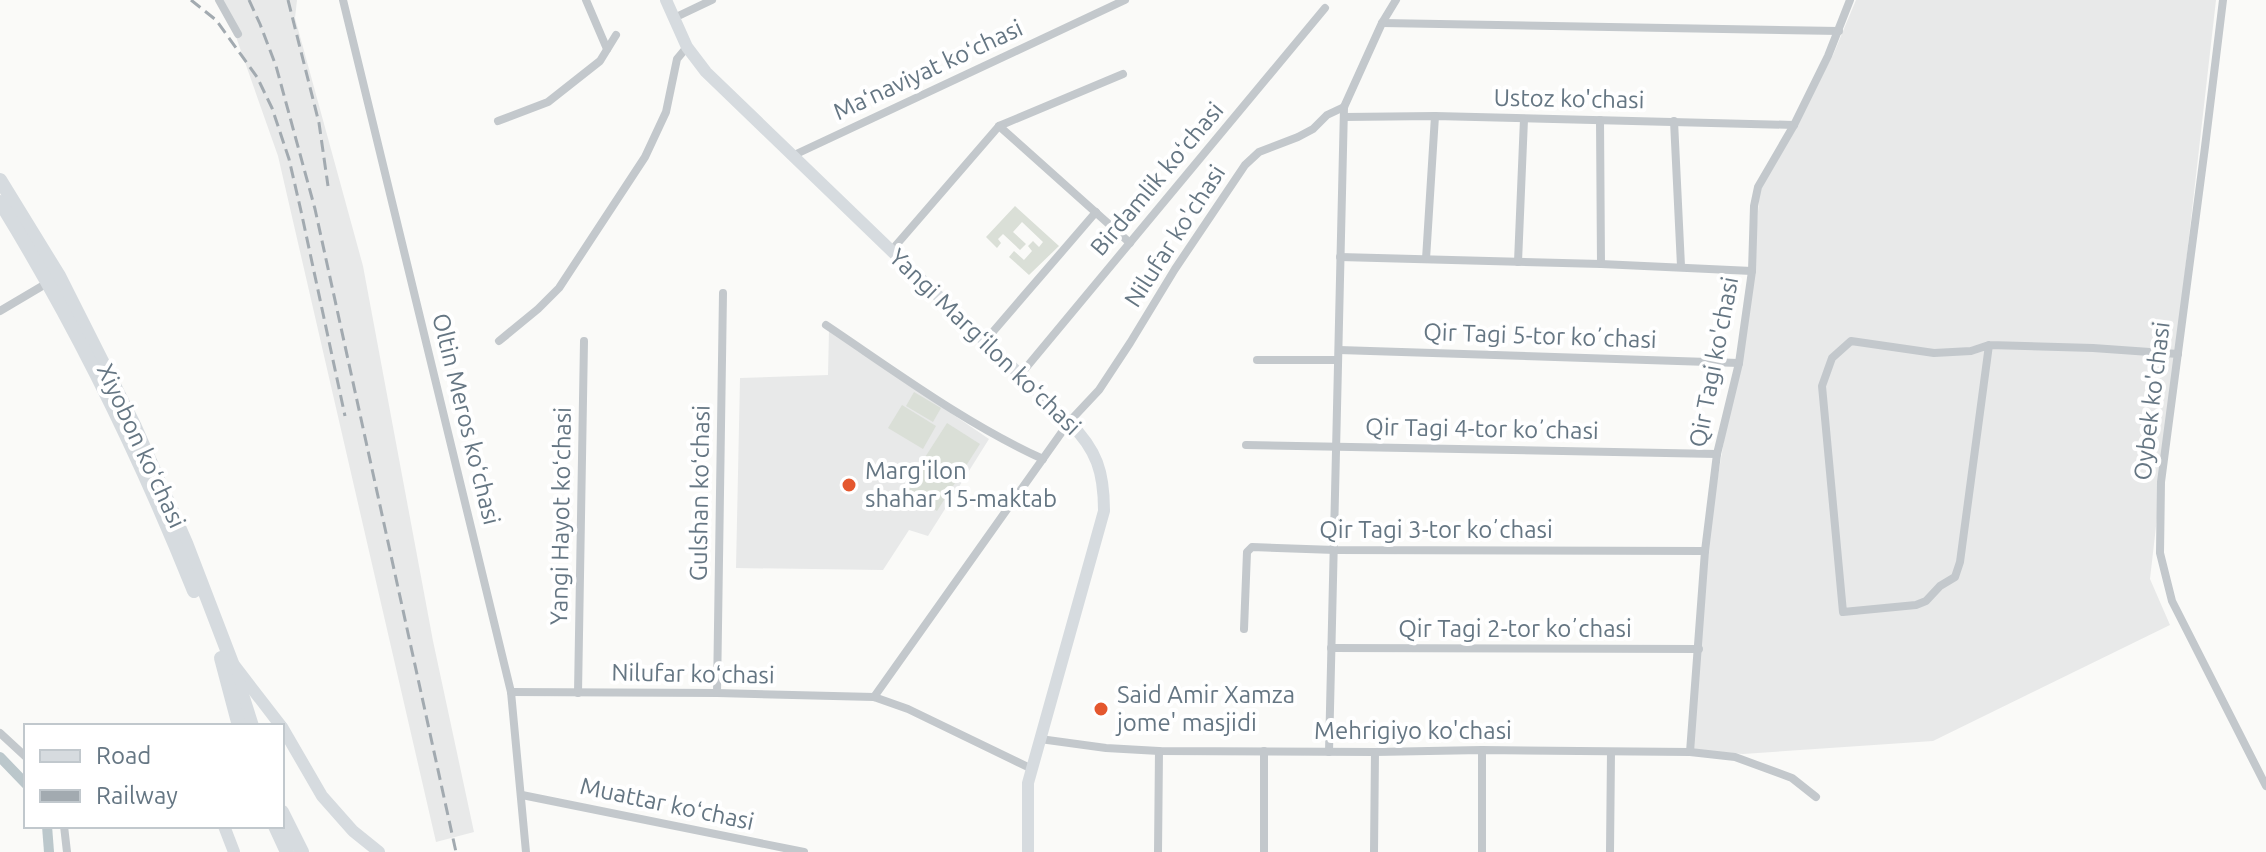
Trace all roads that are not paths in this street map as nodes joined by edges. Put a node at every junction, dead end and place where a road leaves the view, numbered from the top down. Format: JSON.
{"nodes":[{"id":1,"x":219,"y":0,"type":"edge"},
{"id":2,"x":343,"y":0,"type":"edge"},
{"id":3,"x":586,"y":0,"type":"edge"},
{"id":4,"x":666,"y":0,"type":"edge"},
{"id":5,"x":712,"y":0,"type":"edge"},
{"id":6,"x":1125,"y":0,"type":"edge"},
{"id":7,"x":1396,"y":0,"type":"edge"},
{"id":8,"x":1850,"y":0,"type":"edge"},
{"id":9,"x":2223,"y":0,"type":"edge"},
{"id":10,"x":1325,"y":8,"type":"dead end"},
{"id":11,"x":674,"y":18,"type":"junction"},
{"id":12,"x":1382,"y":23,"type":"junction"},
{"id":13,"x":1839,"y":31,"type":"junction"},
{"id":14,"x":238,"y":34,"type":"dead end"},
{"id":15,"x":616,"y":35,"type":"dead end"},
{"id":16,"x":687,"y":47,"type":"junction"},
{"id":17,"x":607,"y":49,"type":"junction"},
{"id":18,"x":1123,"y":74,"type":"dead end"},
{"id":19,"x":1344,"y":112,"type":"junction"},
{"id":20,"x":1435,"y":116,"type":"junction"},
{"id":21,"x":1524,"y":119,"type":"junction"},
{"id":22,"x":1600,"y":120,"type":"junction"},
{"id":23,"x":498,"y":121,"type":"dead end"},
{"id":24,"x":1674,"y":121,"type":"junction"},
{"id":25,"x":1794,"y":125,"type":"junction"},
{"id":26,"x":999,"y":126,"type":"junction"},
{"id":27,"x":792,"y":156,"type":"junction"},
{"id":28,"x":0,"y":180,"type":"edge"},
{"id":29,"x":0,"y":202,"type":"edge"},
{"id":30,"x":1096,"y":212,"type":"junction"},
{"id":31,"x":1130,"y":243,"type":"junction"},
{"id":32,"x":891,"y":251,"type":"junction"},
{"id":33,"x":1340,"y":257,"type":"junction"},
{"id":34,"x":1426,"y":259,"type":"junction"},
{"id":35,"x":1518,"y":262,"type":"junction"},
{"id":36,"x":1601,"y":264,"type":"junction"},
{"id":37,"x":1681,"y":266,"type":"junction"},
{"id":38,"x":1752,"y":271,"type":"junction"},
{"id":39,"x":49,"y":282,"type":"junction"},
{"id":40,"x":723,"y":293,"type":"dead end"},
{"id":41,"x":0,"y":311,"type":"edge"},
{"id":42,"x":826,"y":325,"type":"dead end"},
{"id":43,"x":499,"y":341,"type":"dead end"},
{"id":44,"x":584,"y":341,"type":"dead end"},
{"id":45,"x":985,"y":341,"type":"junction"},
{"id":46,"x":1989,"y":345,"type":"junction"},
{"id":47,"x":1339,"y":350,"type":"junction"},
{"id":48,"x":2178,"y":354,"type":"junction"},
{"id":49,"x":1257,"y":360,"type":"dead end"},
{"id":50,"x":1338,"y":360,"type":"junction"},
{"id":51,"x":1739,"y":363,"type":"junction"},
{"id":52,"x":1020,"y":375,"type":"junction"},
{"id":53,"x":1069,"y":422,"type":"junction"},
{"id":54,"x":1246,"y":445,"type":"dead end"},
{"id":55,"x":1337,"y":446,"type":"junction"},
{"id":56,"x":1717,"y":454,"type":"junction"},
{"id":57,"x":1043,"y":459,"type":"junction"},
{"id":58,"x":1335,"y":550,"type":"junction"},
{"id":59,"x":1705,"y":551,"type":"junction"},
{"id":60,"x":1244,"y":629,"type":"dead end"},
{"id":61,"x":1331,"y":648,"type":"junction"},
{"id":62,"x":1699,"y":649,"type":"junction"},
{"id":63,"x":232,"y":663,"type":"junction"},
{"id":64,"x":511,"y":692,"type":"junction"},
{"id":65,"x":578,"y":693,"type":"junction"},
{"id":66,"x":717,"y":693,"type":"junction"},
{"id":67,"x":874,"y":697,"type":"junction"},
{"id":68,"x":238,"y":724,"type":"edge"},
{"id":69,"x":251,"y":724,"type":"edge"},
{"id":70,"x":279,"y":724,"type":"edge"},
{"id":71,"x":284,"y":731,"type":"edge"},
{"id":72,"x":0,"y":733,"type":"edge"},
{"id":73,"x":1040,"y":739,"type":"junction"},
{"id":74,"x":1482,"y":750,"type":"junction"},
{"id":75,"x":1159,"y":751,"type":"junction"},
{"id":76,"x":1264,"y":751,"type":"junction"},
{"id":77,"x":1329,"y":752,"type":"junction"},
{"id":78,"x":1375,"y":752,"type":"junction"},
{"id":79,"x":1611,"y":752,"type":"junction"},
{"id":80,"x":1690,"y":752,"type":"junction"},
{"id":81,"x":24,"y":755,"type":"edge"},
{"id":82,"x":1032,"y":769,"type":"junction"},
{"id":83,"x":2266,"y":786,"type":"edge"},
{"id":84,"x":522,"y":795,"type":"junction"},
{"id":85,"x":1816,"y":797,"type":"dead end"},
{"id":86,"x":284,"y":816,"type":"edge"},
{"id":87,"x":64,"y":828,"type":"edge"},
{"id":88,"x":225,"y":828,"type":"edge"},
{"id":89,"x":276,"y":828,"type":"edge"},
{"id":90,"x":67,"y":852,"type":"edge"},
{"id":91,"x":234,"y":852,"type":"edge"},
{"id":92,"x":287,"y":852,"type":"edge"},
{"id":93,"x":302,"y":852,"type":"edge"},
{"id":94,"x":379,"y":852,"type":"edge"},
{"id":95,"x":526,"y":852,"type":"edge"},
{"id":96,"x":804,"y":852,"type":"edge"},
{"id":97,"x":1028,"y":852,"type":"edge"},
{"id":98,"x":1158,"y":852,"type":"edge"},
{"id":99,"x":1264,"y":852,"type":"edge"},
{"id":100,"x":1374,"y":852,"type":"edge"},
{"id":101,"x":1482,"y":852,"type":"edge"},
{"id":102,"x":1610,"y":852,"type":"edge"}],
"edges":[{"from":1,"to":14,"type":"street"},
{"from":2,"to":64,"type":"street","name":"Oltin Meros koʻchasi"},
{"from":3,"to":17,"type":"street"},
{"from":4,"to":11,"type":"main road","name":"Yangi Margʻilon koʻchasi"},
{"from":5,"to":11,"type":"street"},
{"from":6,"to":27,"type":"street","name":"Maʻnaviyat koʻchasi"},
{"from":7,"to":12,"type":"street"},
{"from":8,"to":13,"type":"street","name":"Qir Tagi ko'chasi"},
{"from":9,"to":48,"type":"street","name":"Oybek ko'chasi"},
{"from":10,"to":31,"type":"street","name":"Birdamlik koʻchasi"},
{"from":11,"to":16,"type":"main road","name":"Yangi Margʻilon koʻchasi"},
{"from":12,"to":13,"type":"street"},
{"from":12,"to":19,"type":"street"},
{"from":13,"to":25,"type":"street","name":"Qir Tagi ko'chasi"},
{"from":15,"to":17,"type":"street"},
{"from":16,"to":27,"type":"main road","name":"Yangi Margʻilon koʻchasi"},
{"from":16,"to":43,"type":"street"},
{"from":17,"to":23,"type":"street"},
{"from":18,"to":26,"type":"street"},
{"from":19,"to":20,"type":"street","name":"Ustoz ko'chasi"},
{"from":19,"to":33,"type":"street"},
{"from":19,"to":53,"type":"street","name":"Nilufar ko'chasi"},
{"from":20,"to":21,"type":"street","name":"Ustoz ko'chasi"},
{"from":20,"to":34,"type":"street"},
{"from":21,"to":22,"type":"street","name":"Ustoz ko'chasi"},
{"from":21,"to":35,"type":"street"},
{"from":22,"to":24,"type":"street","name":"Ustoz ko'chasi"},
{"from":22,"to":36,"type":"street"},
{"from":24,"to":25,"type":"street","name":"Ustoz ko'chasi"},
{"from":24,"to":37,"type":"street"},
{"from":25,"to":38,"type":"street","name":"Qir Tagi ko'chasi"},
{"from":26,"to":30,"type":"street"},
{"from":26,"to":32,"type":"street"},
{"from":27,"to":32,"type":"main road","name":"Yangi Margʻilon koʻchasi"},
{"from":28,"to":63,"type":"main road","name":"Xiyobon koʻchasi"},
{"from":29,"to":39,"type":"main road","name":"Xiyobon koʻchasi"},
{"from":30,"to":31,"type":"street"},
{"from":30,"to":45,"type":"street"},
{"from":31,"to":52,"type":"street","name":"Birdamlik koʻchasi"},
{"from":32,"to":45,"type":"main road","name":"Yangi Margʻilon koʻchasi"},
{"from":33,"to":34,"type":"street"},
{"from":33,"to":47,"type":"street"},
{"from":34,"to":35,"type":"street"},
{"from":35,"to":36,"type":"street"},
{"from":36,"to":37,"type":"street"},
{"from":37,"to":38,"type":"street"},
{"from":38,"to":51,"type":"street","name":"Qir Tagi ko'chasi"},
{"from":39,"to":41,"type":"street"},
{"from":39,"to":68,"type":"main road","name":"Xiyobon koʻchasi"},
{"from":40,"to":66,"type":"street","name":"Gulshan koʻchasi"},
{"from":42,"to":57,"type":"street"},
{"from":44,"to":65,"type":"street","name":"Yangi Hayot koʻchasi"},
{"from":45,"to":52,"type":"main road","name":"Yangi Margʻilon koʻchasi"},
{"from":46,"to":46,"type":"street"},
{"from":46,"to":48,"type":"street"},
{"from":47,"to":50,"type":"street"},
{"from":47,"to":51,"type":"street","name":"Qir Tagi 5-tor koʼchasi"},
{"from":48,"to":83,"type":"street","name":"Oybek ko'chasi"},
{"from":49,"to":50,"type":"street"},
{"from":50,"to":55,"type":"street"},
{"from":51,"to":56,"type":"street","name":"Qir Tagi ko'chasi"},
{"from":52,"to":53,"type":"main road","name":"Yangi Margʻilon koʻchasi"},
{"from":53,"to":57,"type":"street"},
{"from":53,"to":73,"type":"main road","name":"Yangi Margʻilon koʻchasi"},
{"from":54,"to":55,"type":"street","name":"Qir Tagi 4-tor koʼchasi"},
{"from":55,"to":56,"type":"street","name":"Qir Tagi 4-tor koʼchasi"},
{"from":55,"to":58,"type":"street"},
{"from":56,"to":59,"type":"street","name":"Qir Tagi ko'chasi"},
{"from":57,"to":67,"type":"street"},
{"from":58,"to":59,"type":"street","name":"Qir Tagi 3-tor koʼchasi"},
{"from":58,"to":60,"type":"street","name":"Qir Tagi 3-tor koʼchasi"},
{"from":58,"to":61,"type":"street"},
{"from":59,"to":62,"type":"street","name":"Qir Tagi ko'chasi"},
{"from":61,"to":62,"type":"street","name":"Qir Tagi 2-tor koʼchasi"},
{"from":61,"to":77,"type":"street"},
{"from":62,"to":80,"type":"street","name":"Qir Tagi ko'chasi"},
{"from":63,"to":69,"type":"main road","name":"Xiyobon koʻchasi"},
{"from":63,"to":70,"type":"main road"},
{"from":64,"to":65,"type":"street","name":"Nilufar koʻchasi"},
{"from":64,"to":84,"type":"street","name":"Oltin Meros koʻchasi"},
{"from":65,"to":66,"type":"street","name":"Nilufar koʻchasi"},
{"from":66,"to":67,"type":"street","name":"Nilufar koʻchasi"},
{"from":67,"to":82,"type":"street","name":"Nilufar koʻchasi"},
{"from":71,"to":94,"type":"main road"},
{"from":72,"to":81,"type":"street"},
{"from":73,"to":75,"type":"street","name":"Mehrigiyo ko'chasi"},
{"from":73,"to":82,"type":"main road","name":"Yangi Margʻilon koʻchasi"},
{"from":74,"to":78,"type":"street","name":"Mehrigiyo ko'chasi"},
{"from":74,"to":79,"type":"street","name":"Mehrigiyo ko'chasi"},
{"from":74,"to":101,"type":"street"},
{"from":75,"to":76,"type":"street","name":"Mehrigiyo ko'chasi"},
{"from":75,"to":98,"type":"street"},
{"from":76,"to":77,"type":"street","name":"Mehrigiyo ko'chasi"},
{"from":76,"to":99,"type":"street"},
{"from":77,"to":78,"type":"street","name":"Mehrigiyo ko'chasi"},
{"from":78,"to":100,"type":"street"},
{"from":79,"to":80,"type":"street","name":"Mehrigiyo ko'chasi"},
{"from":79,"to":102,"type":"street"},
{"from":80,"to":85,"type":"street","name":"Mehrigiyo ko'chasi"},
{"from":82,"to":97,"type":"main road","name":"Yangi Margʻilon koʻchasi"},
{"from":84,"to":95,"type":"street","name":"Oltin Meros koʻchasi"},
{"from":84,"to":96,"type":"street","name":"Muattar koʻchasi"},
{"from":86,"to":93,"type":"main road"},
{"from":87,"to":90,"type":"street"},
{"from":88,"to":91,"type":"main road"},
{"from":89,"to":92,"type":"main road"}]}
